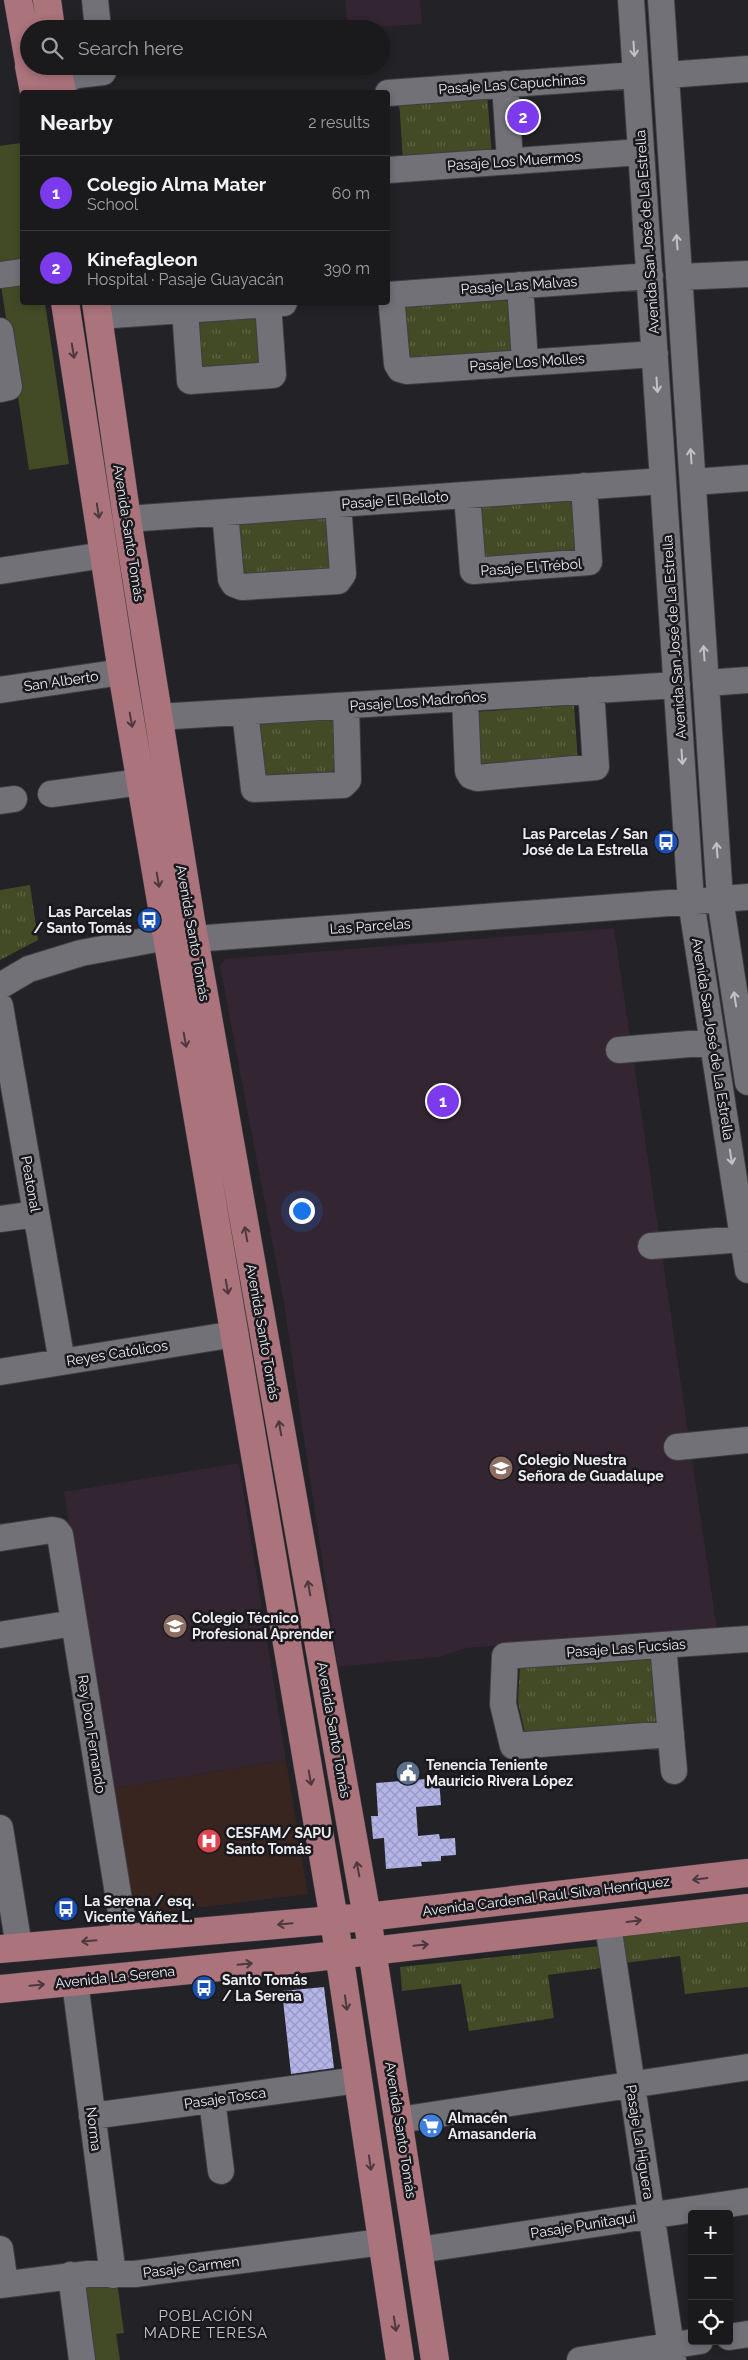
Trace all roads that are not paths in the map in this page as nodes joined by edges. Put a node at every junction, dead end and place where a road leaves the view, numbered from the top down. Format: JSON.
{"nodes":[{"id":1,"x":18,"y":0,"type":"edge"},
{"id":2,"x":46,"y":0,"type":"edge"},
{"id":3,"x":95,"y":0,"type":"edge"},
{"id":4,"x":631,"y":0,"type":"edge"},
{"id":5,"x":661,"y":0,"type":"edge"},
{"id":6,"x":22,"y":20,"type":"edge"},
{"id":7,"x":49,"y":20,"type":"edge"},
{"id":8,"x":97,"y":20,"type":"edge"},
{"id":9,"x":748,"y":69,"type":"edge"},
{"id":10,"x":31,"y":75,"type":"edge"},
{"id":11,"x":77,"y":75,"type":"edge"},
{"id":12,"x":636,"y":75,"type":"junction"},
{"id":13,"x":666,"y":75,"type":"junction"},
{"id":14,"x":60,"y":80,"type":"edge"},
{"id":15,"x":505,"y":84,"type":"junction"},
{"id":16,"x":34,"y":90,"type":"edge"},
{"id":17,"x":390,"y":93,"type":"edge"},
{"id":18,"x":641,"y":152,"type":"junction"},
{"id":19,"x":510,"y":162,"type":"junction"},
{"id":20,"x":390,"y":170,"type":"edge"},
{"id":21,"x":20,"y":272,"type":"edge"},
{"id":22,"x":748,"y":274,"type":"edge"},
{"id":23,"x":0,"y":276,"type":"edge"},
{"id":24,"x":650,"y":276,"type":"junction"},
{"id":25,"x":680,"y":278,"type":"junction"},
{"id":26,"x":520,"y":285,"type":"junction"},
{"id":27,"x":390,"y":295,"type":"edge"},
{"id":28,"x":65,"y":305,"type":"edge"},
{"id":29,"x":250,"y":305,"type":"edge"},
{"id":30,"x":276,"y":305,"type":"edge"},
{"id":31,"x":97,"y":309,"type":"edge"},
{"id":32,"x":185,"y":310,"type":"junction"},
{"id":33,"x":0,"y":331,"type":"edge"},
{"id":34,"x":655,"y":354,"type":"junction"},
{"id":35,"x":525,"y":362,"type":"junction"},
{"id":36,"x":0,"y":389,"type":"edge"},
{"id":37,"x":748,"y":478,"type":"edge"},
{"id":38,"x":663,"y":481,"type":"junction"},
{"id":39,"x":693,"y":482,"type":"junction"},
{"id":40,"x":584,"y":486,"type":"junction"},
{"id":41,"x":467,"y":495,"type":"junction"},
{"id":42,"x":338,"y":504,"type":"junction"},
{"id":43,"x":225,"y":512,"type":"junction"},
{"id":44,"x":127,"y":519,"type":"junction"},
{"id":45,"x":104,"y":555,"type":"junction"},
{"id":46,"x":0,"y":571,"type":"edge"},
{"id":47,"x":122,"y":672,"type":"junction"},
{"id":48,"x":748,"y":680,"type":"edge"},
{"id":49,"x":706,"y":683,"type":"junction"},
{"id":50,"x":677,"y":685,"type":"junction"},
{"id":51,"x":0,"y":690,"type":"edge"},
{"id":52,"x":591,"y":690,"type":"junction"},
{"id":53,"x":465,"y":698,"type":"junction"},
{"id":54,"x":346,"y":706,"type":"junction"},
{"id":55,"x":245,"y":712,"type":"junction"},
{"id":56,"x":158,"y":717,"type":"junction"},
{"id":57,"x":141,"y":782,"type":"junction"},
{"id":58,"x":50,"y":794,"type":"dead end"},
{"id":59,"x":748,"y":897,"type":"edge"},
{"id":60,"x":720,"y":899,"type":"junction"},
{"id":61,"x":692,"y":901,"type":"junction"},
{"id":62,"x":167,"y":937,"type":"junction"},
{"id":63,"x":194,"y":939,"type":"junction"},
{"id":64,"x":0,"y":986,"type":"edge"},
{"id":65,"x":0,"y":1006,"type":"edge"},
{"id":66,"x":745,"y":1041,"type":"edge"},
{"id":67,"x":713,"y":1042,"type":"junction"},
{"id":68,"x":619,"y":1050,"type":"dead end"},
{"id":69,"x":748,"y":1082,"type":"edge"},
{"id":70,"x":36,"y":1214,"type":"junction"},
{"id":71,"x":0,"y":1219,"type":"edge"},
{"id":72,"x":743,"y":1239,"type":"junction"},
{"id":73,"x":651,"y":1246,"type":"dead end"},
{"id":74,"x":748,"y":1270,"type":"edge"},
{"id":75,"x":234,"y":1334,"type":"junction"},
{"id":76,"x":62,"y":1362,"type":"junction"},
{"id":77,"x":0,"y":1372,"type":"edge"},
{"id":78,"x":748,"y":1440,"type":"edge"},
{"id":79,"x":677,"y":1447,"type":"dead end"},
{"id":80,"x":0,"y":1538,"type":"edge"},
{"id":81,"x":74,"y":1624,"type":"junction"},
{"id":82,"x":0,"y":1635,"type":"edge"},
{"id":83,"x":748,"y":1640,"type":"edge"},
{"id":84,"x":663,"y":1645,"type":"junction"},
{"id":85,"x":671,"y":1734,"type":"junction"},
{"id":86,"x":674,"y":1771,"type":"dead end"},
{"id":87,"x":0,"y":1828,"type":"edge"},
{"id":88,"x":748,"y":1873,"type":"edge"},
{"id":89,"x":748,"y":1908,"type":"edge"},
{"id":90,"x":348,"y":1919,"type":"junction"},
{"id":91,"x":608,"y":1924,"type":"junction"},
{"id":92,"x":126,"y":1938,"type":"junction"},
{"id":93,"x":9,"y":1948,"type":"edge"},
{"id":94,"x":354,"y":1953,"type":"junction"},
{"id":95,"x":74,"y":1982,"type":"junction"},
{"id":96,"x":0,"y":1989,"type":"edge"},
{"id":97,"x":748,"y":2067,"type":"edge"},
{"id":98,"x":358,"y":2080,"type":"junction"},
{"id":99,"x":632,"y":2084,"type":"junction"},
{"id":100,"x":212,"y":2100,"type":"junction"},
{"id":101,"x":92,"y":2116,"type":"junction"},
{"id":102,"x":399,"y":2120,"type":"junction"},
{"id":103,"x":221,"y":2171,"type":"dead end"},
{"id":104,"x":748,"y":2201,"type":"edge"},
{"id":105,"x":652,"y":2215,"type":"junction"},
{"id":106,"x":382,"y":2242,"type":"junction"},
{"id":107,"x":0,"y":2249,"type":"edge"},
{"id":108,"x":419,"y":2250,"type":"junction"},
{"id":109,"x":71,"y":2275,"type":"junction"},
{"id":110,"x":113,"y":2275,"type":"junction"},
{"id":111,"x":2,"y":2284,"type":"edge"},
{"id":112,"x":748,"y":2334,"type":"edge"},
{"id":113,"x":733,"y":2336,"type":"edge"},
{"id":114,"x":691,"y":2345,"type":"edge"},
{"id":115,"x":672,"y":2353,"type":"edge"},
{"id":116,"x":82,"y":2360,"type":"edge"},
{"id":117,"x":400,"y":2360,"type":"edge"},
{"id":118,"x":435,"y":2360,"type":"edge"},
{"id":119,"x":580,"y":2360,"type":"edge"}],
"edges":[{"from":1,"to":6,"type":"main road"},
{"from":2,"to":7,"type":"main road"},
{"from":3,"to":8,"type":"street"},
{"from":4,"to":12,"type":"street","name":"Avenida San José de La Estrella","one_way":true},
{"from":5,"to":13,"type":"street","name":"Avenida San José de La Estrella"},
{"from":9,"to":13,"type":"street"},
{"from":10,"to":16,"type":"main road"},
{"from":11,"to":14,"type":"street"},
{"from":12,"to":15,"type":"street","name":"Pasaje Las Capuchinas"},
{"from":12,"to":18,"type":"street","name":"Avenida San José de La Estrella"},
{"from":25,"to":13,"type":"street","name":"Avenida San José de La Estrella","one_way":true},
{"from":15,"to":17,"type":"street","name":"Pasaje Las Capuchinas"},
{"from":15,"to":19,"type":"street"},
{"from":18,"to":19,"type":"street","name":"Pasaje Los Muermos"},
{"from":18,"to":24,"type":"street","name":"Avenida San José de La Estrella"},
{"from":19,"to":20,"type":"street","name":"Pasaje Los Muermos"},
{"from":21,"to":23,"type":"street"},
{"from":22,"to":25,"type":"street"},
{"from":24,"to":26,"type":"street","name":"Pasaje Las Malvas"},
{"from":24,"to":34,"type":"street","name":"Avenida San José de La Estrella"},
{"from":39,"to":25,"type":"street","name":"Avenida San José de La Estrella","one_way":true},
{"from":26,"to":27,"type":"street","name":"Pasaje Las Malvas"},
{"from":26,"to":35,"type":"street"},
{"from":27,"to":35,"type":"street","name":"Pasaje Los Molles"},
{"from":28,"to":45,"type":"main road","name":"Avenida Santo Tomás","one_way":true},
{"from":29,"to":32,"type":"street"},
{"from":30,"to":32,"type":"street"},
{"from":31,"to":32,"type":"street"},
{"from":31,"to":44,"type":"main road","name":"Avenida Santo Tomás"},
{"from":33,"to":36,"type":"street"},
{"from":34,"to":35,"type":"street","name":"Pasaje Los Molles"},
{"from":34,"to":38,"type":"street","name":"Avenida San José de La Estrella","one_way":true},
{"from":37,"to":39,"type":"street"},
{"from":38,"to":40,"type":"street","name":"Pasaje El Belloto"},
{"from":38,"to":50,"type":"street","name":"Avenida San José de La Estrella"},
{"from":49,"to":39,"type":"street","name":"Avenida San José de La Estrella","one_way":true},
{"from":40,"to":41,"type":"street","name":"Pasaje El Belloto"},
{"from":40,"to":41,"type":"street","name":"Pasaje El Trébol"},
{"from":41,"to":42,"type":"street","name":"Pasaje El Belloto"},
{"from":42,"to":43,"type":"street","name":"Pasaje El Belloto"},
{"from":42,"to":43,"type":"street"},
{"from":43,"to":44,"type":"street","name":"Pasaje El Belloto"},
{"from":44,"to":56,"type":"main road","name":"Avenida Santo Tomás"},
{"from":45,"to":46,"type":"street"},
{"from":45,"to":47,"type":"main road","name":"Avenida Santo Tomás"},
{"from":47,"to":51,"type":"street","name":"San Alberto"},
{"from":47,"to":57,"type":"main road","name":"Avenida Santo Tomás","one_way":true},
{"from":48,"to":49,"type":"street"},
{"from":60,"to":49,"type":"street","name":"Avenida San José de La Estrella","one_way":true},
{"from":50,"to":52,"type":"street","name":"Pasaje Los Madroños"},
{"from":50,"to":61,"type":"street","name":"Avenida San José de La Estrella","one_way":true},
{"from":52,"to":53,"type":"street","name":"Pasaje Los Madroños"},
{"from":52,"to":53,"type":"street"},
{"from":53,"to":54,"type":"street","name":"Pasaje Los Madroños"},
{"from":54,"to":55,"type":"street","name":"Pasaje Los Madroños"},
{"from":54,"to":55,"type":"street"},
{"from":55,"to":56,"type":"street","name":"Pasaje Los Madroños"},
{"from":56,"to":63,"type":"main road","name":"Avenida Santo Tomás"},
{"from":57,"to":58,"type":"street"},
{"from":57,"to":62,"type":"main road","name":"Avenida Santo Tomás","one_way":true},
{"from":59,"to":60,"type":"street","name":"Las Parcelas"},
{"from":60,"to":61,"type":"street","name":"Las Parcelas"},
{"from":66,"to":60,"type":"street","name":"Avenida San José de La Estrella","one_way":true},
{"from":61,"to":63,"type":"street","name":"Las Parcelas"},
{"from":61,"to":67,"type":"street","name":"Avenida San José de La Estrella"},
{"from":62,"to":63,"type":"street","name":"Las Parcelas"},
{"from":62,"to":64,"type":"street","name":"Las Parcelas"},
{"from":62,"to":75,"type":"main road","name":"Avenida Santo Tomás","one_way":true},
{"from":90,"to":63,"type":"main road","name":"Avenida Santo Tomás","one_way":true},
{"from":65,"to":70,"type":"street","name":"Peatonal"},
{"from":66,"to":69,"type":"street","name":"Avenida San José de La Estrella"},
{"from":67,"to":68,"type":"street"},
{"from":67,"to":72,"type":"street","name":"Avenida San José de La Estrella","one_way":true},
{"from":70,"to":71,"type":"street"},
{"from":70,"to":76,"type":"street","name":"Peatonal"},
{"from":72,"to":73,"type":"street"},
{"from":72,"to":74,"type":"street","name":"Avenida San José de La Estrella"},
{"from":75,"to":76,"type":"street","name":"Reyes Católicos"},
{"from":75,"to":90,"type":"main road","name":"Avenida Santo Tomás","one_way":true},
{"from":76,"to":77,"type":"street","name":"Reyes Católicos"},
{"from":78,"to":79,"type":"street"},
{"from":80,"to":81,"type":"street","name":"Rey Don Fernando"},
{"from":81,"to":82,"type":"street"},
{"from":81,"to":92,"type":"street","name":"Rey Don Fernando"},
{"from":83,"to":84,"type":"street","name":"Pasaje Las Fucsias"},
{"from":84,"to":85,"type":"street"},
{"from":84,"to":85,"type":"street","name":"Pasaje Las Fucsias"},
{"from":85,"to":86,"type":"street"},
{"from":87,"to":93,"type":"street"},
{"from":88,"to":90,"type":"main road","name":"Avenida Cardenal Raúl Silva Henríquez","one_way":true},
{"from":91,"to":89,"type":"main road","one_way":true},
{"from":90,"to":92,"type":"main road","one_way":true},
{"from":90,"to":94,"type":"main road","name":"Avenida Santo Tomás"},
{"from":94,"to":91,"type":"main road","one_way":true},
{"from":91,"to":99,"type":"street","name":"Pasaje La Higuera"},
{"from":92,"to":93,"type":"main road","one_way":true},
{"from":95,"to":94,"type":"main road","name":"Avenida La Serena","one_way":true},
{"from":94,"to":98,"type":"main road","name":"Avenida Santo Tomás","one_way":true},
{"from":94,"to":102,"type":"main road","name":"Avenida Santo Tomás"},
{"from":96,"to":95,"type":"main road","name":"Avenida La Serena","one_way":true},
{"from":95,"to":101,"type":"street","name":"Norma"},
{"from":97,"to":99,"type":"street"},
{"from":98,"to":100,"type":"street","name":"Pasaje Tosca"},
{"from":98,"to":106,"type":"main road","name":"Avenida Santo Tomás","one_way":true},
{"from":99,"to":102,"type":"street"},
{"from":99,"to":105,"type":"street","name":"Pasaje La Higuera"},
{"from":100,"to":101,"type":"street","name":"Pasaje Tosca"},
{"from":100,"to":103,"type":"street"},
{"from":101,"to":110,"type":"street","name":"Norma"},
{"from":102,"to":108,"type":"main road","name":"Avenida Santo Tomás"},
{"from":104,"to":105,"type":"street","name":"Pasaje Punitaqui"},
{"from":105,"to":108,"type":"street","name":"Pasaje Punitaqui"},
{"from":105,"to":115,"type":"street","name":"Pasaje La Higuera"},
{"from":106,"to":110,"type":"street","name":"Pasaje Carmen"},
{"from":106,"to":117,"type":"main road","name":"Avenida Santo Tomás","one_way":true},
{"from":107,"to":111,"type":"street"},
{"from":108,"to":118,"type":"main road","name":"Avenida Santo Tomás"},
{"from":109,"to":110,"type":"street","name":"Pasaje Carmen"},
{"from":109,"to":111,"type":"street","name":"Pasaje Carmen"},
{"from":109,"to":116,"type":"street"},
{"from":112,"to":113,"type":"street"},
{"from":114,"to":115,"type":"street"},
{"from":115,"to":119,"type":"street"}]}
